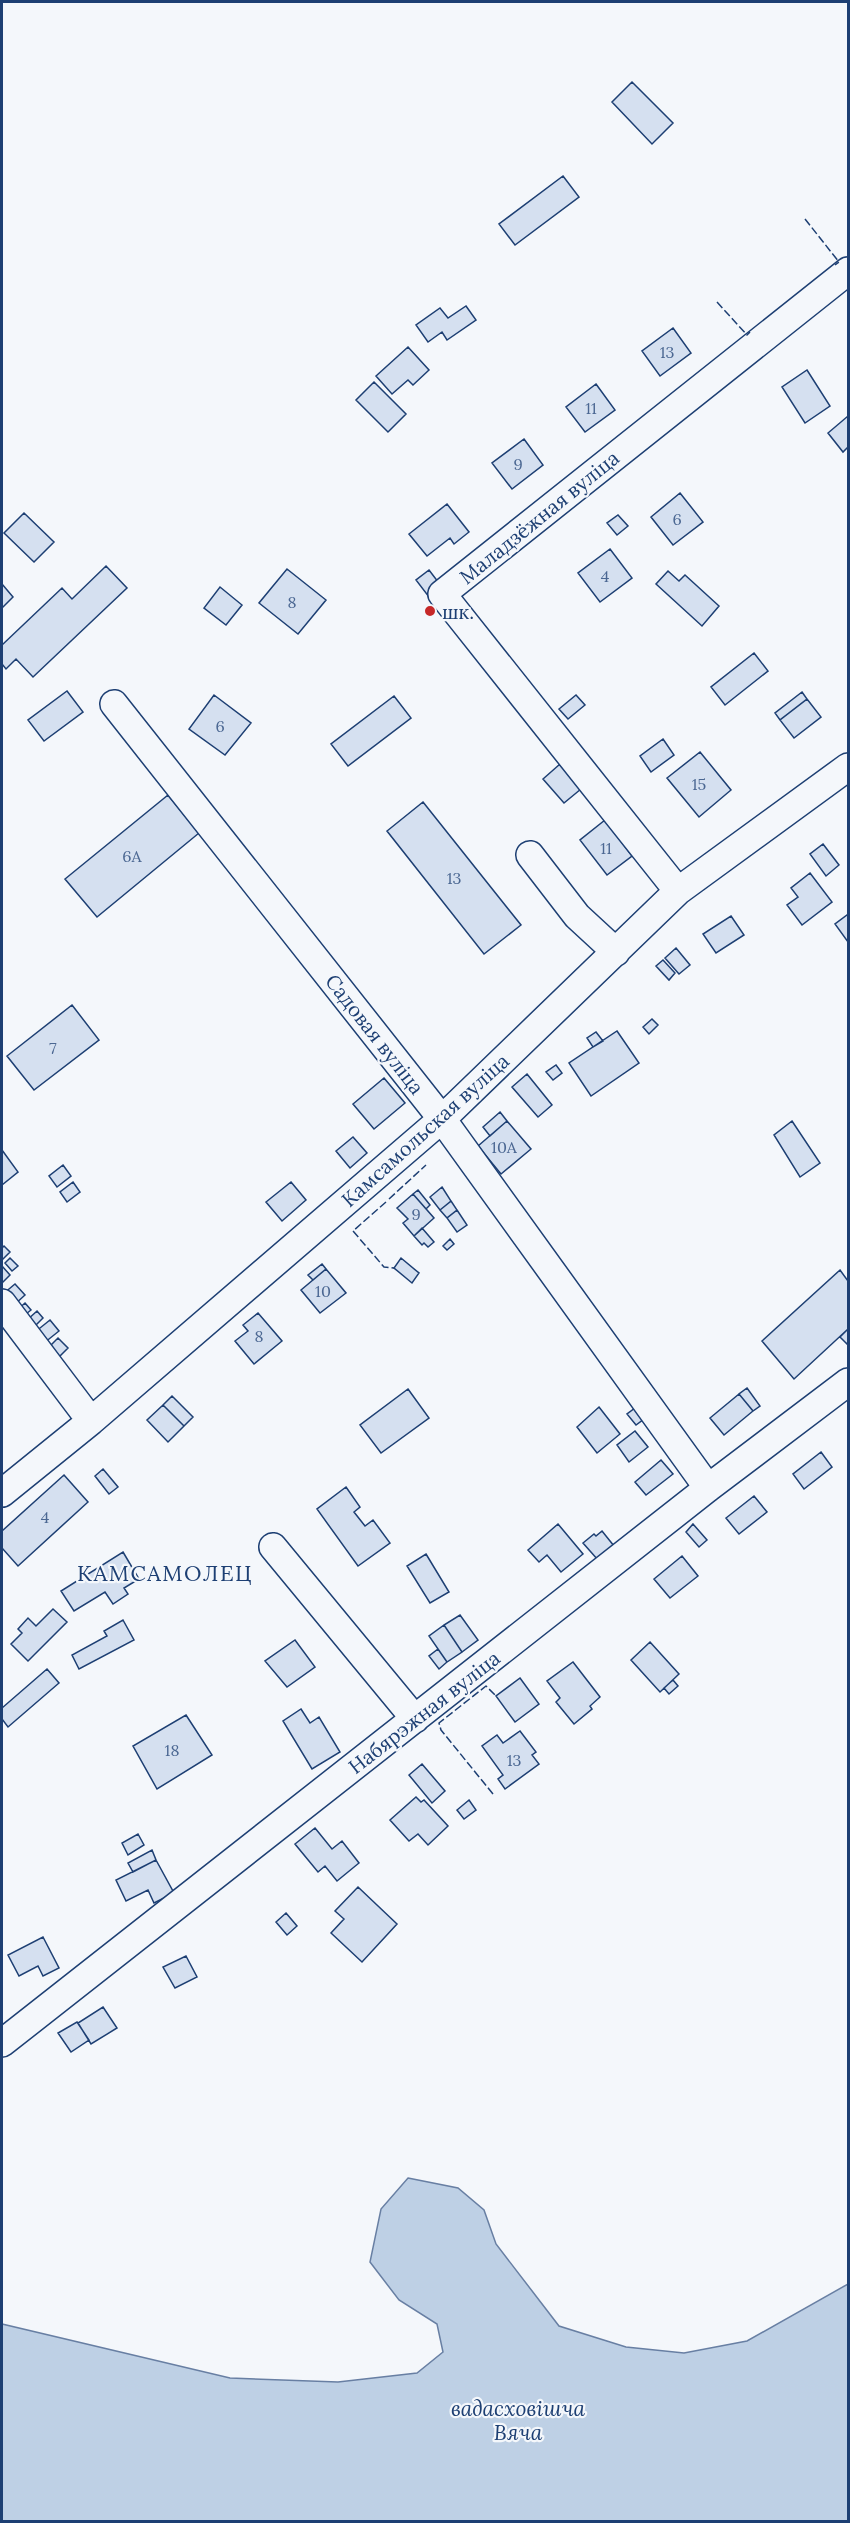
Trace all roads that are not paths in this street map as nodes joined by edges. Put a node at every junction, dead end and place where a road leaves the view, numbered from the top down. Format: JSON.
{"nodes":[{"id":1,"x":849,"y":271,"type":"edge"},
{"id":2,"x":114,"y":704,"type":"dead end"},
{"id":3,"x":849,"y":767,"type":"edge"},
{"id":4,"x":530,"y":855,"type":"dead end"},
{"id":5,"x":678,"y":891,"type":"junction"},
{"id":6,"x":616,"y":952,"type":"junction"},
{"id":7,"x":442,"y":1119,"type":"junction"},
{"id":8,"x":2,"y":1303,"type":"edge"},
{"id":9,"x":849,"y":1382,"type":"edge"},
{"id":10,"x":91,"y":1421,"type":"junction"},
{"id":11,"x":708,"y":1488,"type":"junction"},
{"id":12,"x":2,"y":1493,"type":"edge"},
{"id":13,"x":273,"y":1547,"type":"dead end"},
{"id":14,"x":415,"y":1719,"type":"junction"},
{"id":15,"x":2,"y":2043,"type":"edge"}],
"edges":[{"from":1,"to":5,"type":"street","name":"Маладзёжная вуліца"},
{"from":2,"to":7,"type":"street","name":"Садовая вуліца"},
{"from":3,"to":5,"type":"street","name":"Камсамольская вуліца"},
{"from":4,"to":6,"type":"street"},
{"from":5,"to":6,"type":"street","name":"Камсамольская вуліца"},
{"from":6,"to":7,"type":"street","name":"Камсамольская вуліца"},
{"from":7,"to":10,"type":"street","name":"Камсамольская вуліца"},
{"from":7,"to":11,"type":"street","name":"Садовая вуліца"},
{"from":8,"to":10,"type":"street"},
{"from":9,"to":11,"type":"street","name":"Набярэжная вуліца"},
{"from":10,"to":12,"type":"street","name":"Камсамольская вуліца"},
{"from":11,"to":14,"type":"street","name":"Набярэжная вуліца"},
{"from":13,"to":14,"type":"street"},
{"from":14,"to":15,"type":"street","name":"Набярэжная вуліца"}]}
